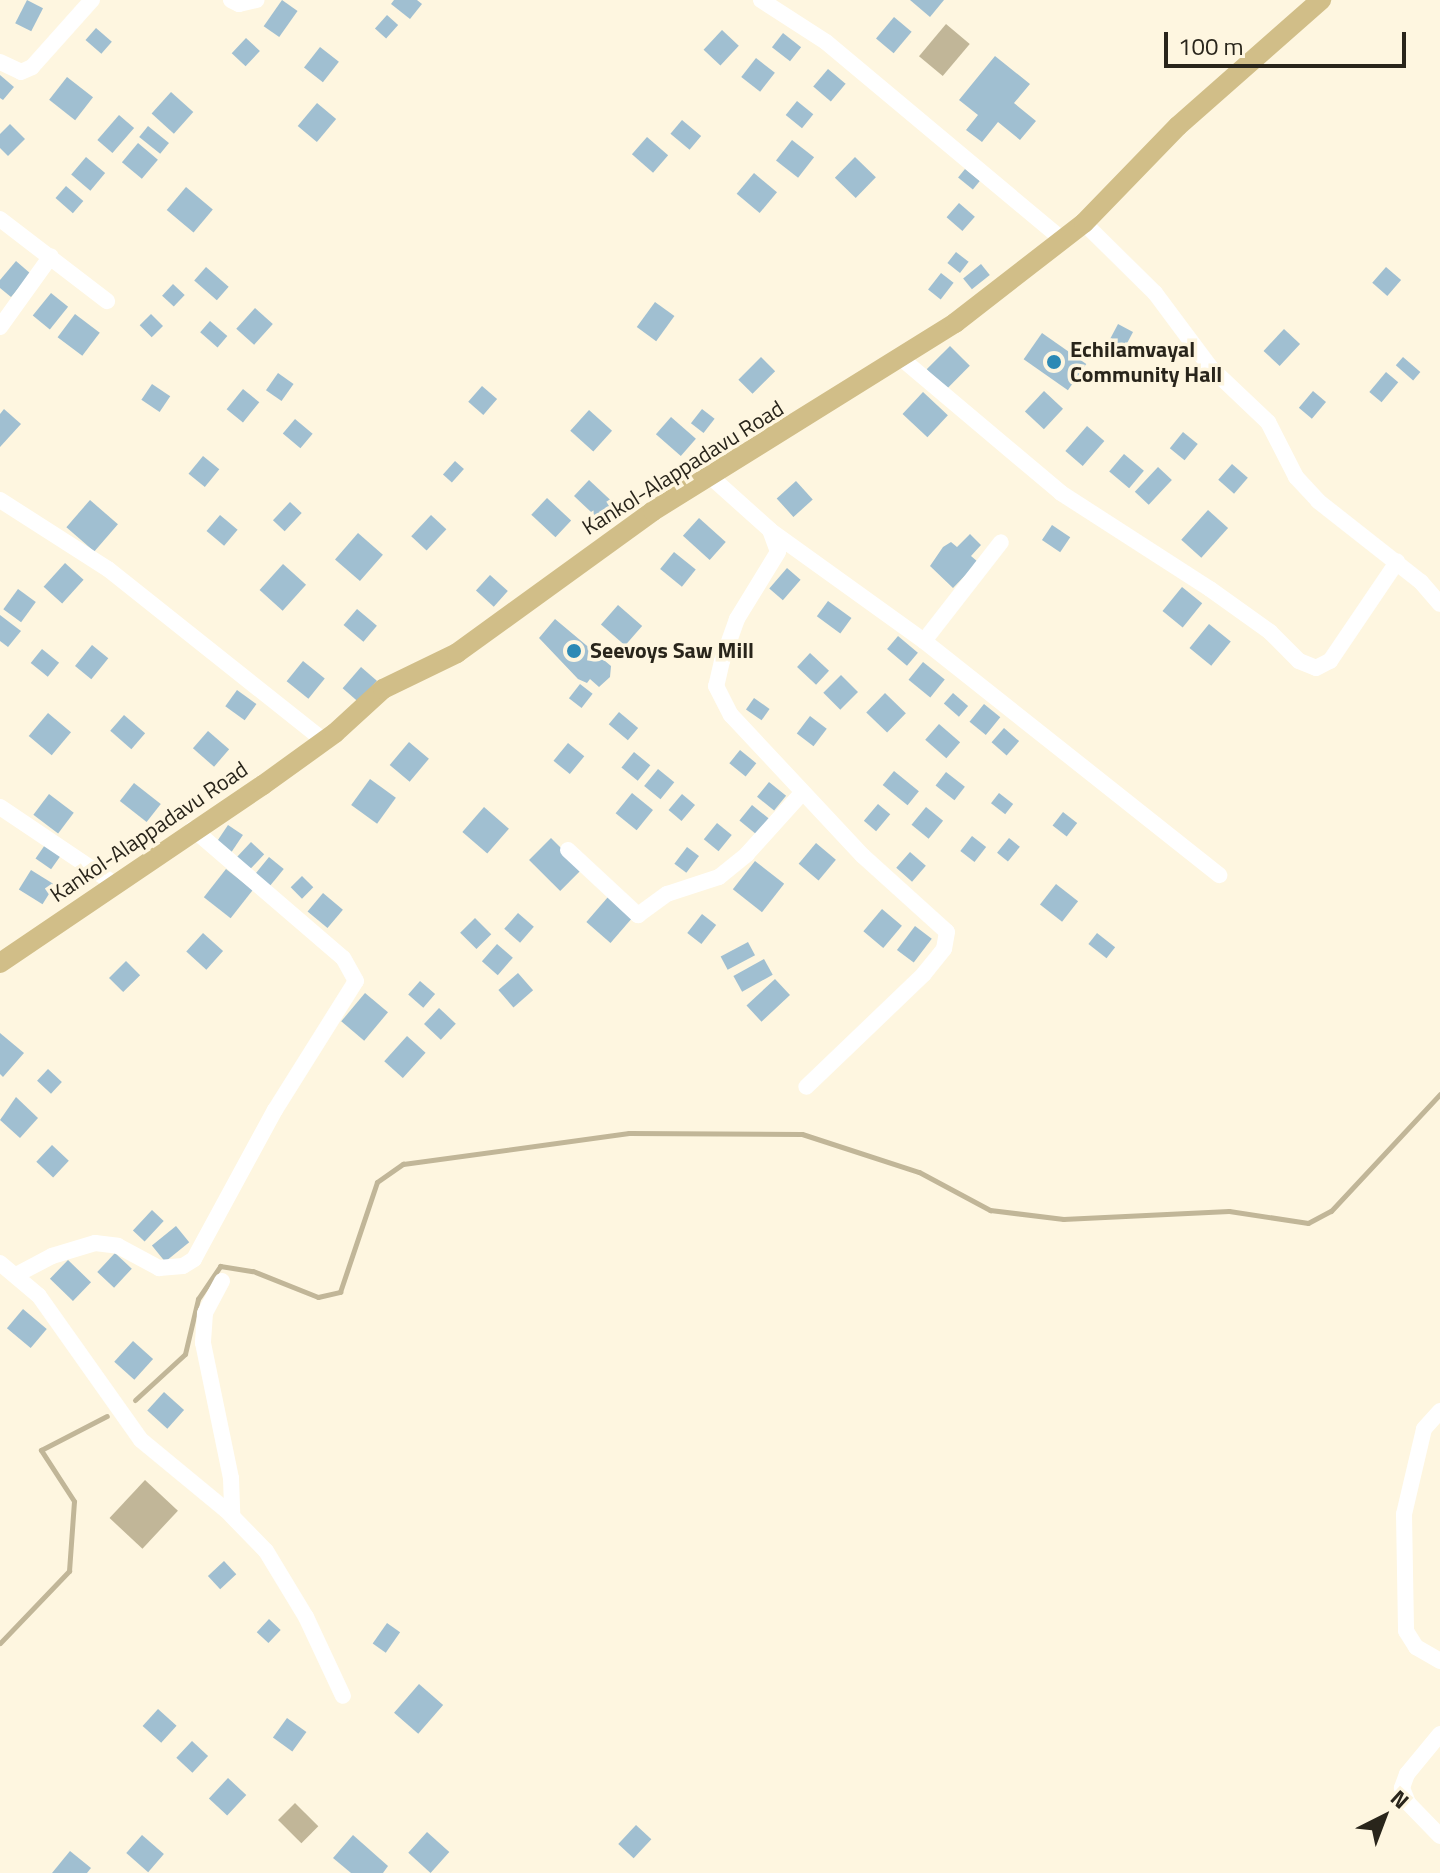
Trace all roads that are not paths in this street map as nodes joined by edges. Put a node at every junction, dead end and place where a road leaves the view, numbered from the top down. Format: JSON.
{"nodes":[{"id":1,"x":92,"y":0,"type":"edge"},
{"id":2,"x":231,"y":0,"type":"edge"},
{"id":3,"x":257,"y":0,"type":"edge"},
{"id":4,"x":761,"y":0,"type":"edge"},
{"id":5,"x":1321,"y":0,"type":"edge"},
{"id":6,"x":0,"y":62,"type":"edge"},
{"id":7,"x":0,"y":219,"type":"edge"},
{"id":8,"x":1084,"y":223,"type":"junction"},
{"id":9,"x":1063,"y":240,"type":"junction"},
{"id":10,"x":51,"y":256,"type":"junction"},
{"id":11,"x":107,"y":301,"type":"dead end"},
{"id":12,"x":0,"y":327,"type":"edge"},
{"id":13,"x":902,"y":359,"type":"junction"},
{"id":14,"x":711,"y":477,"type":"junction"},
{"id":15,"x":0,"y":500,"type":"edge"},
{"id":16,"x":770,"y":530,"type":"junction"},
{"id":17,"x":1001,"y":542,"type":"dead end"},
{"id":18,"x":1397,"y":562,"type":"junction"},
{"id":19,"x":1440,"y":604,"type":"edge"},
{"id":20,"x":924,"y":641,"type":"junction"},
{"id":21,"x":324,"y":741,"type":"junction"},
{"id":22,"x":802,"y":793,"type":"junction"},
{"id":23,"x":0,"y":807,"type":"edge"},
{"id":24,"x":193,"y":829,"type":"junction"},
{"id":25,"x":568,"y":850,"type":"dead end"},
{"id":26,"x":1219,"y":875,"type":"dead end"},
{"id":27,"x":113,"y":883,"type":"junction"},
{"id":28,"x":0,"y":963,"type":"edge"},
{"id":29,"x":806,"y":1087,"type":"dead end"},
{"id":30,"x":0,"y":1263,"type":"edge"},
{"id":31,"x":16,"y":1275,"type":"junction"},
{"id":32,"x":222,"y":1281,"type":"dead end"},
{"id":33,"x":1440,"y":1411,"type":"edge"},
{"id":34,"x":232,"y":1516,"type":"junction"},
{"id":35,"x":1440,"y":1661,"type":"edge"},
{"id":36,"x":343,"y":1696,"type":"dead end"},
{"id":37,"x":1440,"y":1734,"type":"edge"},
{"id":38,"x":1440,"y":1836,"type":"edge"}],
"edges":[{"from":1,"to":6,"type":"street"},
{"from":2,"to":3,"type":"street"},
{"from":4,"to":9,"type":"street"},
{"from":5,"to":8,"type":"main road","name":"Kankol-Alappadavu Road"},
{"from":7,"to":10,"type":"street"},
{"from":8,"to":9,"type":"main road","name":"Kankol-Alappadavu Road"},
{"from":8,"to":18,"type":"street"},
{"from":9,"to":13,"type":"main road","name":"Kankol-Alappadavu Road"},
{"from":10,"to":11,"type":"street"},
{"from":10,"to":12,"type":"street"},
{"from":13,"to":14,"type":"main road","name":"Kankol-Alappadavu Road"},
{"from":13,"to":18,"type":"street"},
{"from":14,"to":16,"type":"street"},
{"from":14,"to":21,"type":"main road","name":"Kankol-Alappadavu Road"},
{"from":15,"to":21,"type":"street"},
{"from":16,"to":20,"type":"street"},
{"from":16,"to":22,"type":"street"},
{"from":17,"to":20,"type":"street"},
{"from":18,"to":19,"type":"street"},
{"from":20,"to":26,"type":"street"},
{"from":21,"to":24,"type":"main road","name":"Kankol-Alappadavu Road"},
{"from":22,"to":25,"type":"street"},
{"from":22,"to":29,"type":"street"},
{"from":23,"to":27,"type":"street"},
{"from":24,"to":27,"type":"main road","name":"Kankol-Alappadavu Road"},
{"from":24,"to":31,"type":"street"},
{"from":27,"to":28,"type":"main road","name":"Kankol-Alappadavu Road"},
{"from":30,"to":31,"type":"street"},
{"from":31,"to":34,"type":"street"},
{"from":32,"to":34,"type":"street"},
{"from":33,"to":35,"type":"street"},
{"from":34,"to":36,"type":"street"},
{"from":37,"to":38,"type":"street"}]}
